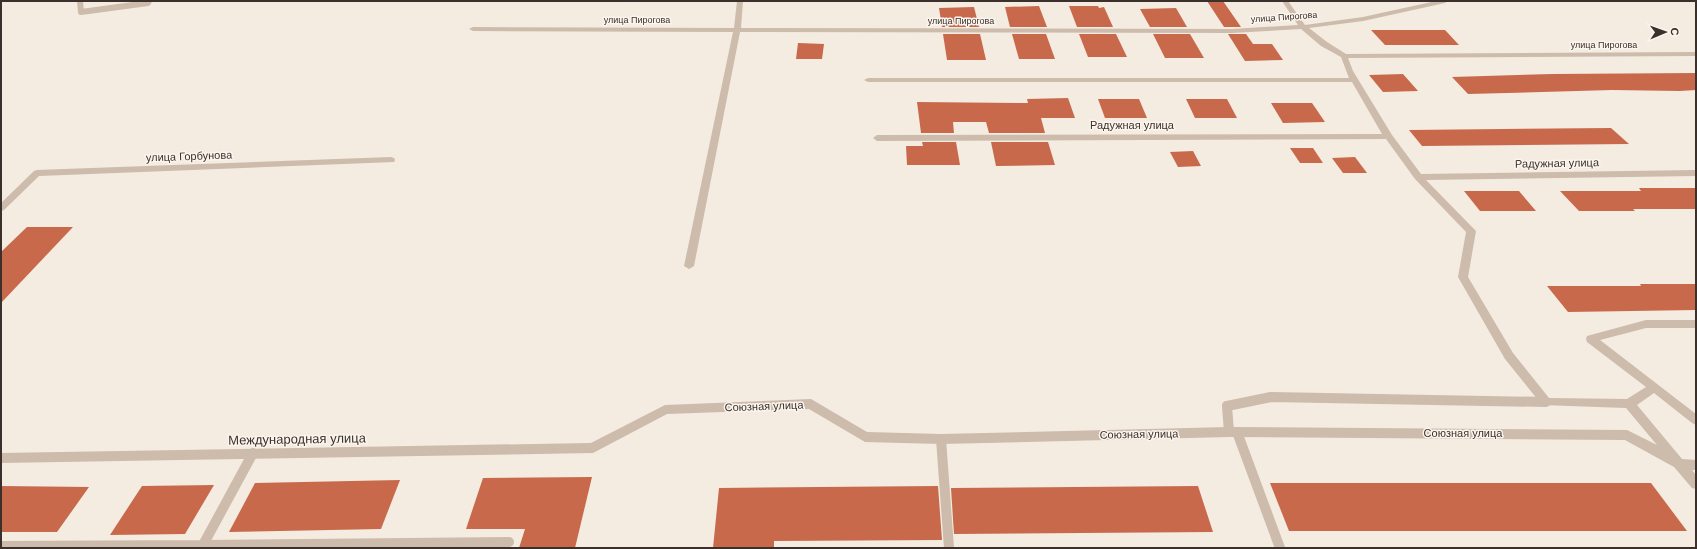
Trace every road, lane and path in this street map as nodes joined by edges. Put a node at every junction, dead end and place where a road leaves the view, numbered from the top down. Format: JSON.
{"nodes":[{"id":1,"x":80,"y":1,"type":"edge"},
{"id":2,"x":149,"y":1,"type":"edge"},
{"id":3,"x":740,"y":1,"type":"edge"},
{"id":4,"x":1285,"y":1,"type":"edge"},
{"id":5,"x":1445,"y":1,"type":"edge"},
{"id":6,"x":1303,"y":27,"type":"junction"},
{"id":7,"x":474,"y":30,"type":"dead end"},
{"id":8,"x":737,"y":31,"type":"junction"},
{"id":9,"x":1696,"y":54,"type":"edge"},
{"id":10,"x":1344,"y":56,"type":"junction"},
{"id":11,"x":868,"y":80,"type":"dead end"},
{"id":12,"x":1354,"y":80,"type":"junction"},
{"id":13,"x":1388,"y":136,"type":"junction"},
{"id":14,"x":877,"y":138,"type":"dead end"},
{"id":15,"x":391,"y":160,"type":"dead end"},
{"id":16,"x":1696,"y":173,"type":"edge"},
{"id":17,"x":1418,"y":177,"type":"junction"},
{"id":18,"x":1,"y":208,"type":"edge"},
{"id":19,"x":689,"y":266,"type":"dead end"},
{"id":20,"x":1696,"y":324,"type":"edge"},
{"id":21,"x":1653,"y":388,"type":"junction"},
{"id":22,"x":1546,"y":402,"type":"junction"},
{"id":23,"x":1629,"y":404,"type":"junction"},
{"id":24,"x":1696,"y":420,"type":"edge"},
{"id":25,"x":1233,"y":432,"type":"junction"},
{"id":26,"x":941,"y":439,"type":"junction"},
{"id":27,"x":593,"y":448,"type":"joint"},
{"id":28,"x":253,"y":454,"type":"junction"},
{"id":29,"x":1,"y":458,"type":"edge"},
{"id":30,"x":1680,"y":464,"type":"junction"},
{"id":31,"x":1696,"y":465,"type":"edge"},
{"id":32,"x":1696,"y":484,"type":"edge"},
{"id":33,"x":509,"y":542,"type":"dead end"},
{"id":34,"x":203,"y":545,"type":"junction"},
{"id":35,"x":1,"y":546,"type":"edge"},
{"id":36,"x":949,"y":548,"type":"edge"},
{"id":37,"x":1280,"y":548,"type":"edge"}],
"edges":[{"from":1,"to":2,"type":"lane"},
{"from":3,"to":8,"type":"street"},
{"from":4,"to":6,"type":"street"},
{"from":5,"to":6,"type":"street","name":"улица Пирогова"},
{"from":6,"to":8,"type":"street","name":"улица Пирогова"},
{"from":6,"to":10,"type":"street"},
{"from":7,"to":8,"type":"street","name":"улица Пирогова"},
{"from":8,"to":19,"type":"street"},
{"from":9,"to":10,"type":"street","name":"улица Пирогова"},
{"from":10,"to":12,"type":"street"},
{"from":11,"to":12,"type":"street"},
{"from":12,"to":13,"type":"street"},
{"from":13,"to":14,"type":"street","name":"Радужная улица"},
{"from":13,"to":17,"type":"street"},
{"from":15,"to":18,"type":"street","name":"улица Горбунова"},
{"from":16,"to":17,"type":"street","name":"Радужная улица"},
{"from":17,"to":22,"type":"street"},
{"from":20,"to":21,"type":"street"},
{"from":21,"to":23,"type":"street"},
{"from":21,"to":24,"type":"street"},
{"from":22,"to":23,"type":"street"},
{"from":22,"to":25,"type":"lane"},
{"from":23,"to":30,"type":"street"},
{"from":25,"to":26,"type":"street","name":"Союзная улица"},
{"from":25,"to":30,"type":"street","name":"Союзная улица"},
{"from":25,"to":37,"type":"lane"},
{"from":26,"to":27,"type":"street","name":"Союзная улица"},
{"from":26,"to":36,"type":"lane"},
{"from":27,"to":28,"type":"street","name":"Международная улица"},
{"from":28,"to":29,"type":"street","name":"Международная улица"},
{"from":28,"to":34,"type":"lane"},
{"from":30,"to":31,"type":"street","name":"Союзная улица"},
{"from":30,"to":32,"type":"street"},
{"from":33,"to":34,"type":"lane"},
{"from":34,"to":35,"type":"lane"}]}
